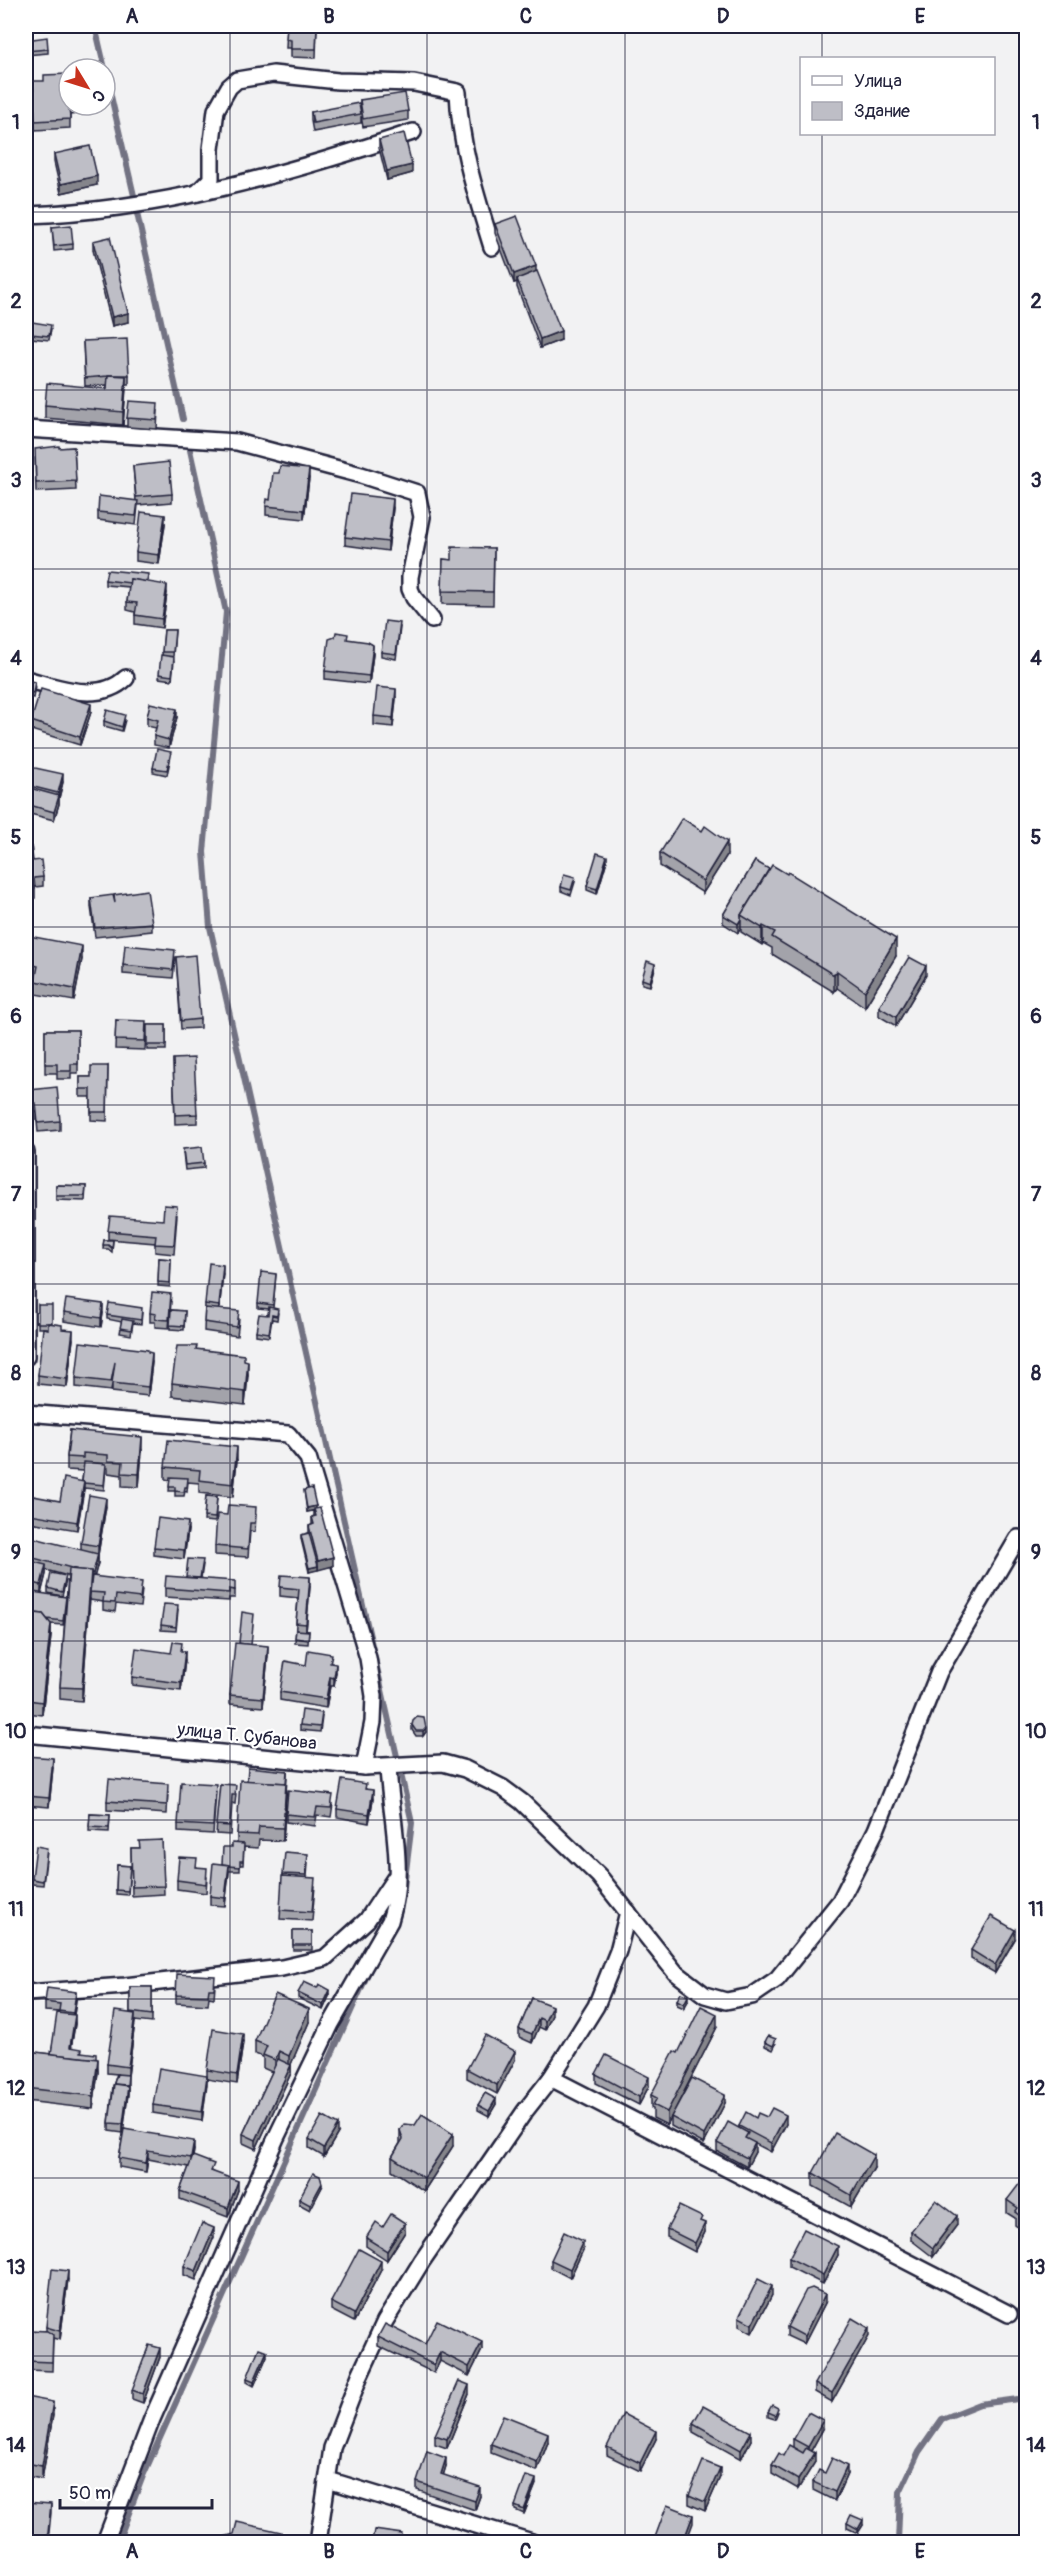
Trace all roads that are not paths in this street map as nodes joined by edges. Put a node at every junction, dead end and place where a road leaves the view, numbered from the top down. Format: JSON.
{"nodes":[{"id":1,"x":412,"y":132,"type":"dead end"},
{"id":2,"x":197,"y":193,"type":"junction"},
{"id":3,"x":26,"y":215,"type":"edge"},
{"id":4,"x":492,"y":247,"type":"dead end"},
{"id":5,"x":26,"y":429,"type":"edge"},
{"id":6,"x":432,"y":620,"type":"dead end"},
{"id":7,"x":126,"y":678,"type":"dead end"},
{"id":8,"x":26,"y":679,"type":"edge"},
{"id":9,"x":26,"y":1152,"type":"edge"},
{"id":10,"x":26,"y":1357,"type":"edge"},
{"id":11,"x":26,"y":1413,"type":"edge"},
{"id":12,"x":1018,"y":1538,"type":"dead end"},
{"id":13,"x":26,"y":1734,"type":"edge"},
{"id":14,"x":364,"y":1767,"type":"junction"},
{"id":15,"x":391,"y":1767,"type":"junction"},
{"id":16,"x":398,"y":1872,"type":"junction"},
{"id":17,"x":628,"y":1912,"type":"junction"},
{"id":18,"x":26,"y":1993,"type":"edge"},
{"id":19,"x":551,"y":2078,"type":"junction"},
{"id":20,"x":1009,"y":2314,"type":"dead end"},
{"id":21,"x":328,"y":2480,"type":"junction"},
{"id":22,"x":105,"y":2542,"type":"edge"},
{"id":23,"x":318,"y":2542,"type":"edge"},
{"id":24,"x":532,"y":2542,"type":"edge"}],
"edges":[{"from":1,"to":2,"type":"street"},
{"from":2,"to":3,"type":"street"},
{"from":2,"to":4,"type":"street"},
{"from":5,"to":6,"type":"street"},
{"from":7,"to":8,"type":"street"},
{"from":9,"to":10,"type":"street"},
{"from":11,"to":14,"type":"street"},
{"from":12,"to":17,"type":"street","name":"улица Т. Субанова"},
{"from":13,"to":14,"type":"street","name":"улица Т. Субанова"},
{"from":14,"to":15,"type":"street","name":"улица Т. Субанова"},
{"from":15,"to":16,"type":"street"},
{"from":15,"to":17,"type":"street","name":"улица Т. Субанова"},
{"from":16,"to":18,"type":"street"},
{"from":16,"to":22,"type":"street"},
{"from":17,"to":19,"type":"street"},
{"from":19,"to":20,"type":"street"},
{"from":19,"to":21,"type":"street"},
{"from":21,"to":23,"type":"street"},
{"from":21,"to":24,"type":"street"}]}
